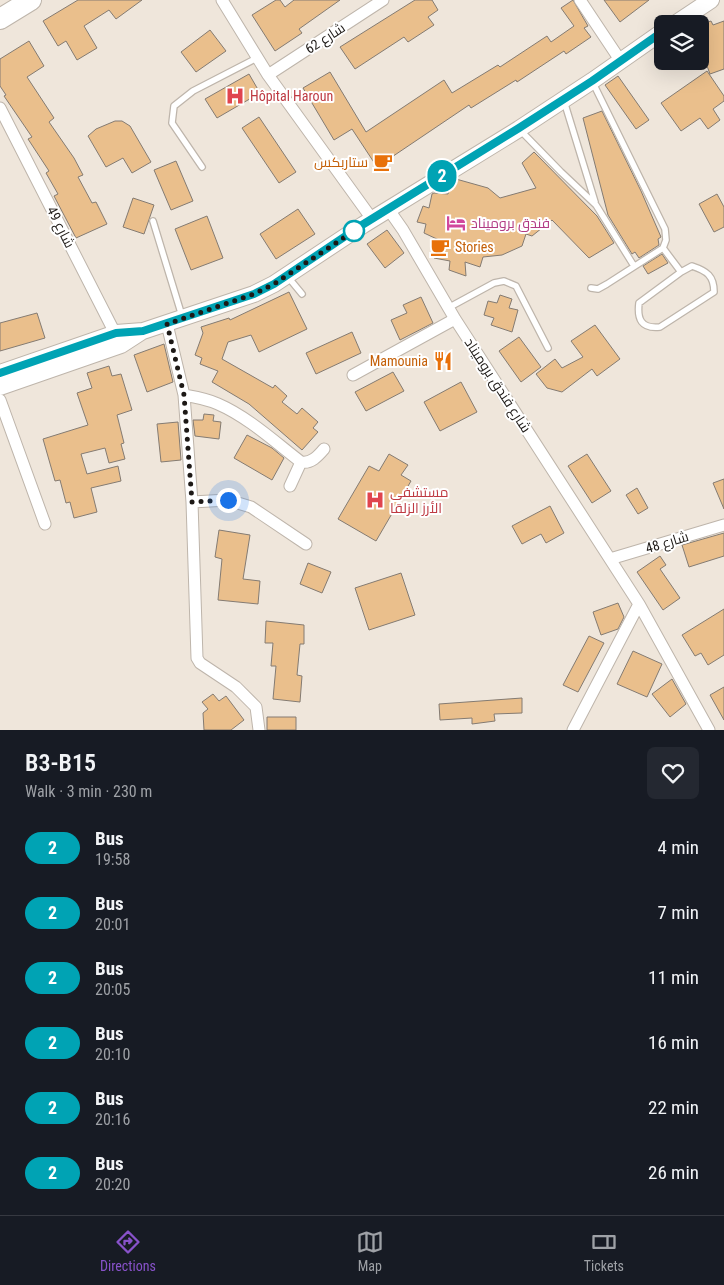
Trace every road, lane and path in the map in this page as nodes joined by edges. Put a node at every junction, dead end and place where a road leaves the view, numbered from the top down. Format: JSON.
{"nodes":[{"id":1,"x":31,"y":0,"type":"edge"},
{"id":2,"x":222,"y":0,"type":"edge"},
{"id":3,"x":383,"y":0,"type":"edge"},
{"id":4,"x":580,"y":0,"type":"edge"},
{"id":5,"x":711,"y":0,"type":"edge"},
{"id":6,"x":688,"y":15,"type":"edge"},
{"id":7,"x":0,"y":19,"type":"edge"},
{"id":8,"x":654,"y":37,"type":"edge"},
{"id":9,"x":257,"y":58,"type":"junction"},
{"id":10,"x":620,"y":60,"type":"junction"},
{"id":11,"x":268,"y":76,"type":"junction"},
{"id":12,"x":592,"y":81,"type":"junction"},
{"id":13,"x":564,"y":99,"type":"junction"},
{"id":14,"x":0,"y":108,"type":"edge"},
{"id":15,"x":519,"y":128,"type":"junction"},
{"id":16,"x":202,"y":167,"type":"dead end"},
{"id":17,"x":596,"y":205,"type":"junction"},
{"id":18,"x":389,"y":210,"type":"junction"},
{"id":19,"x":372,"y":219,"type":"junction"},
{"id":20,"x":153,"y":220,"type":"dead end"},
{"id":21,"x":663,"y":248,"type":"junction"},
{"id":22,"x":634,"y":266,"type":"junction"},
{"id":23,"x":681,"y":272,"type":"junction"},
{"id":24,"x":286,"y":276,"type":"junction"},
{"id":25,"x":591,"y":288,"type":"dead end"},
{"id":26,"x":302,"y":294,"type":"dead end"},
{"id":27,"x":448,"y":308,"type":"junction"},
{"id":28,"x":183,"y":318,"type":"junction"},
{"id":29,"x":455,"y":319,"type":"junction"},
{"id":30,"x":167,"y":324,"type":"junction"},
{"id":31,"x":118,"y":339,"type":"junction"},
{"id":32,"x":548,"y":348,"type":"dead end"},
{"id":33,"x":0,"y":373,"type":"edge"},
{"id":34,"x":353,"y":375,"type":"dead end"},
{"id":35,"x":0,"y":387,"type":"edge"},
{"id":36,"x":184,"y":395,"type":"junction"},
{"id":37,"x":0,"y":400,"type":"edge"},
{"id":38,"x":324,"y":449,"type":"dead end"},
{"id":39,"x":301,"y":462,"type":"junction"},
{"id":40,"x":290,"y":486,"type":"dead end"},
{"id":41,"x":192,"y":502,"type":"junction"},
{"id":42,"x":45,"y":524,"type":"dead end"},
{"id":43,"x":724,"y":525,"type":"edge"},
{"id":44,"x":306,"y":544,"type":"dead end"},
{"id":45,"x":610,"y":559,"type":"junction"},
{"id":46,"x":639,"y":604,"type":"junction"},
{"id":47,"x":259,"y":730,"type":"edge"},
{"id":48,"x":573,"y":730,"type":"edge"},
{"id":49,"x":709,"y":730,"type":"edge"}],
"edges":[{"from":1,"to":7,"type":"highway"},
{"from":2,"to":9,"type":"street"},
{"from":3,"to":11,"type":"street","name":"شارع 62"},
{"from":4,"to":10,"type":"street"},
{"from":5,"to":6,"type":"street"},
{"from":8,"to":10,"type":"street"},
{"from":9,"to":11,"type":"street"},
{"from":9,"to":16,"type":"lane"},
{"from":10,"to":12,"type":"street"},
{"from":11,"to":19,"type":"street"},
{"from":12,"to":13,"type":"street"},
{"from":12,"to":21,"type":"lane"},
{"from":13,"to":15,"type":"street"},
{"from":13,"to":17,"type":"lane"},
{"from":14,"to":31,"type":"street","name":"شارع 49"},
{"from":15,"to":17,"type":"lane"},
{"from":15,"to":18,"type":"street"},
{"from":17,"to":22,"type":"lane"},
{"from":18,"to":19,"type":"street"},
{"from":18,"to":27,"type":"street","name":"شارع فندق بروميناد"},
{"from":19,"to":24,"type":"street"},
{"from":20,"to":28,"type":"lane"},
{"from":21,"to":22,"type":"lane"},
{"from":21,"to":23,"type":"lane"},
{"from":22,"to":25,"type":"lane"},
{"from":23,"to":23,"type":"lane"},
{"from":24,"to":26,"type":"lane"},
{"from":24,"to":28,"type":"street"},
{"from":27,"to":29,"type":"street","name":"شارع فندق بروميناد"},
{"from":27,"to":32,"type":"lane"},
{"from":28,"to":30,"type":"street"},
{"from":29,"to":34,"type":"street"},
{"from":29,"to":45,"type":"street","name":"شارع فندق بروميناد"},
{"from":30,"to":31,"type":"street"},
{"from":30,"to":36,"type":"street"},
{"from":31,"to":33,"type":"street"},
{"from":31,"to":35,"type":"street"},
{"from":36,"to":39,"type":"street"},
{"from":36,"to":41,"type":"street"},
{"from":37,"to":42,"type":"street"},
{"from":38,"to":39,"type":"street"},
{"from":39,"to":40,"type":"street"},
{"from":41,"to":44,"type":"street"},
{"from":41,"to":47,"type":"street"},
{"from":43,"to":45,"type":"street","name":"شارع 48"},
{"from":45,"to":46,"type":"street","name":"شارع فندق بروميناد"},
{"from":46,"to":48,"type":"street"},
{"from":46,"to":49,"type":"street","name":"شارع فندق بروميناد"}]}
